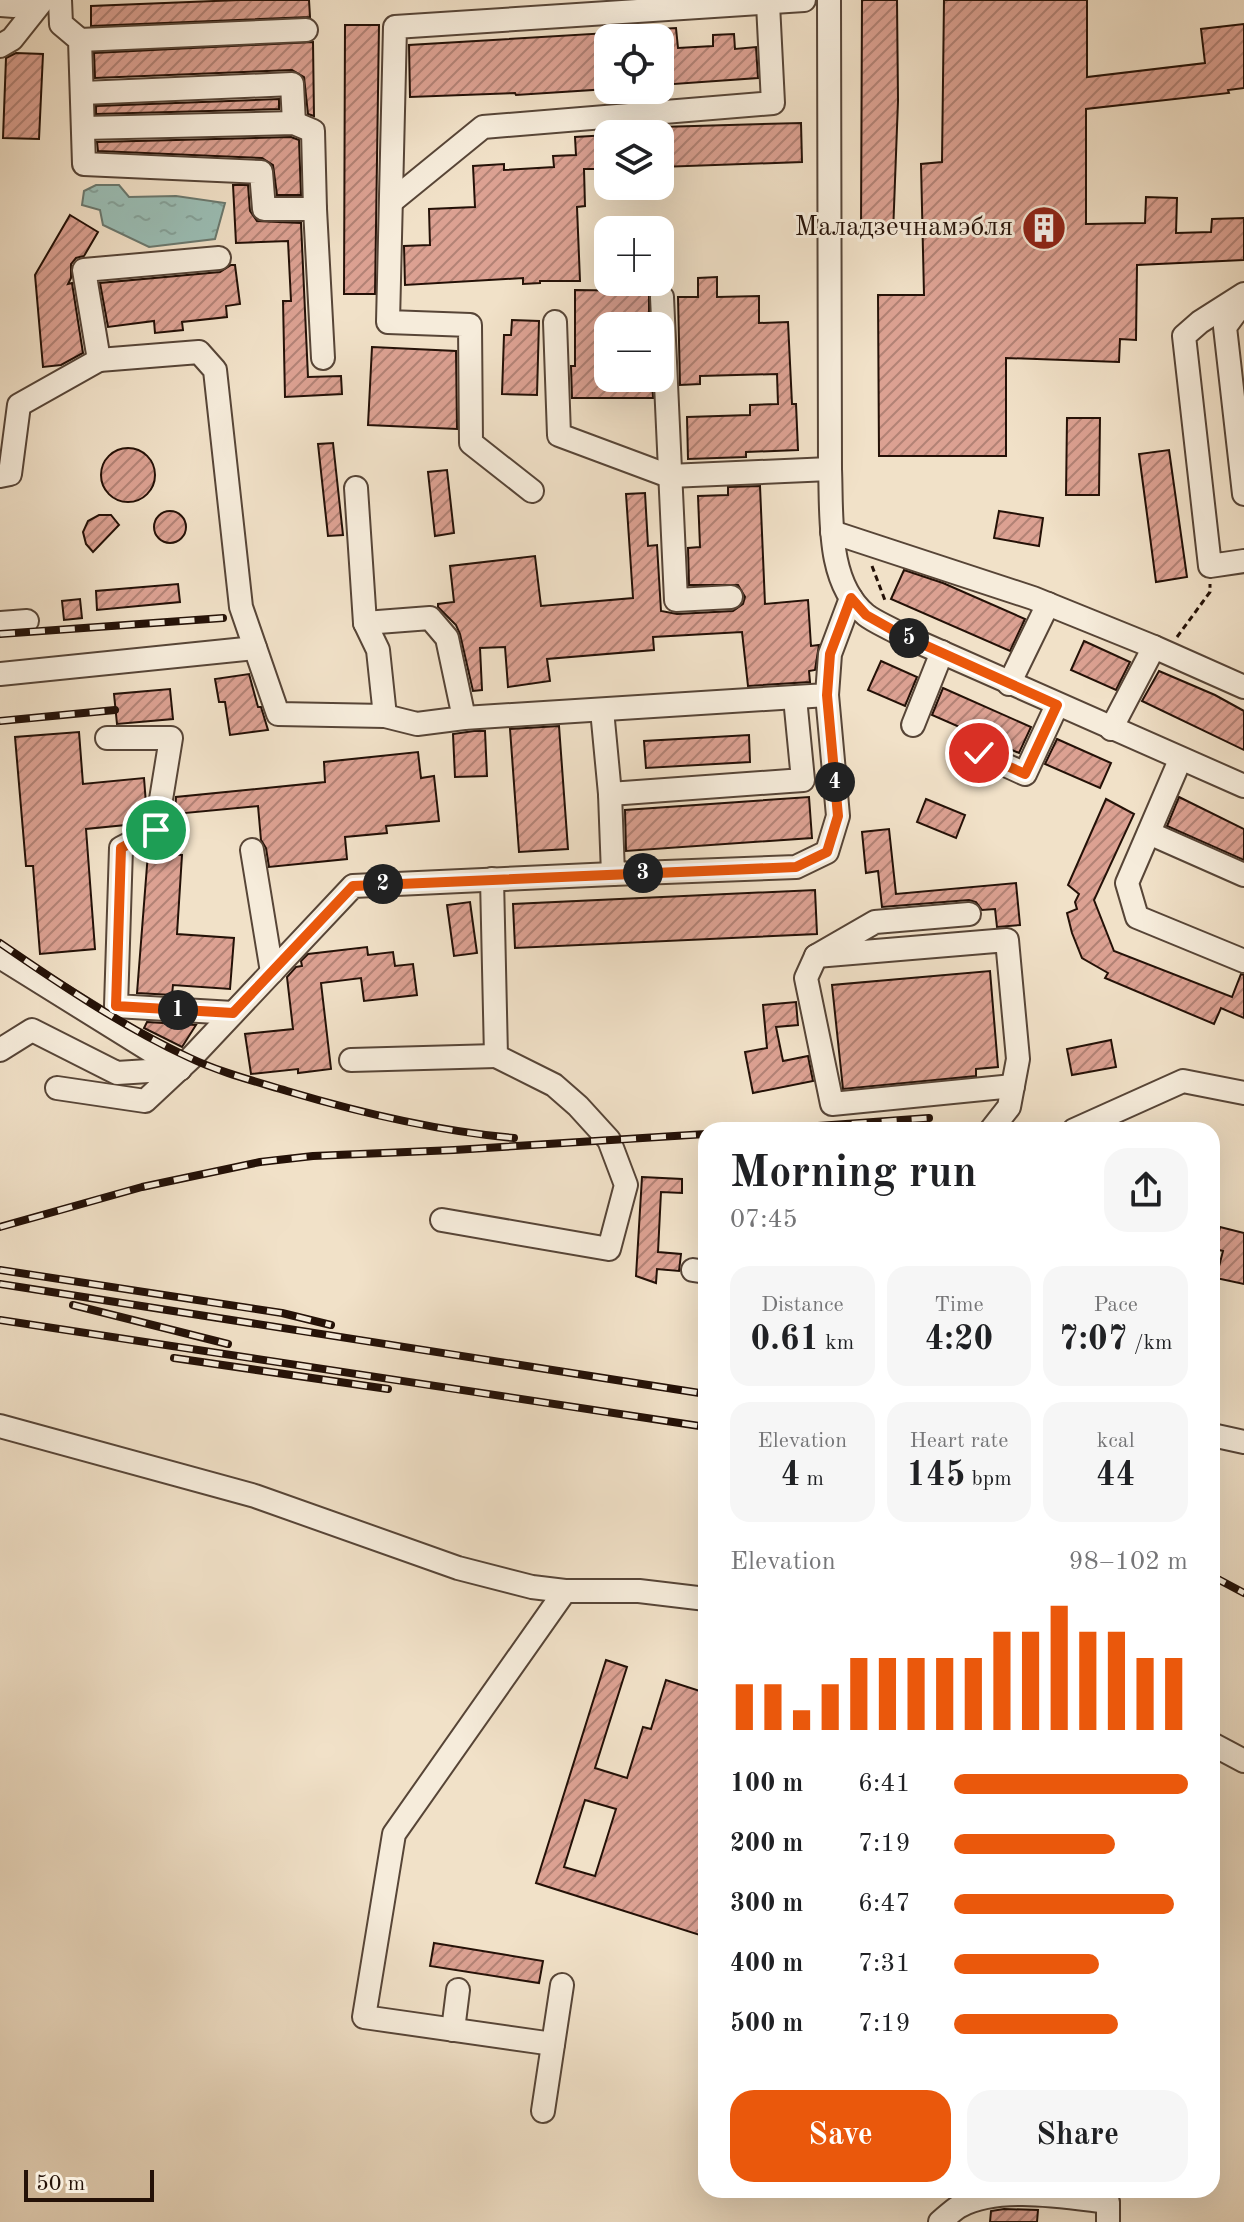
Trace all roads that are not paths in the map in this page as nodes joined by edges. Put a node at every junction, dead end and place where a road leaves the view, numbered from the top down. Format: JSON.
{"nodes":[{"id":1,"x":25,"y":0,"type":"edge"},
{"id":2,"x":43,"y":0,"type":"edge"},
{"id":3,"x":60,"y":0,"type":"edge"},
{"id":4,"x":804,"y":0,"type":"edge"},
{"id":5,"x":829,"y":0,"type":"edge"},
{"id":6,"x":768,"y":4,"type":"junction"},
{"id":7,"x":0,"y":5,"type":"edge"},
{"id":8,"x":306,"y":30,"type":"dead end"},
{"id":9,"x":80,"y":40,"type":"junction"},
{"id":10,"x":0,"y":46,"type":"edge"},
{"id":11,"x":236,"y":86,"type":"junction"},
{"id":12,"x":83,"y":93,"type":"junction"},
{"id":13,"x":294,"y":123,"type":"junction"},
{"id":14,"x":238,"y":124,"type":"junction"},
{"id":15,"x":84,"y":128,"type":"junction"},
{"id":16,"x":391,"y":202,"type":"junction"},
{"id":17,"x":315,"y":209,"type":"junction"},
{"id":18,"x":219,"y":258,"type":"dead end"},
{"id":19,"x":1244,"y":294,"type":"edge"},
{"id":20,"x":662,"y":297,"type":"dead end"},
{"id":21,"x":1244,"y":301,"type":"edge"},
{"id":22,"x":555,"y":322,"type":"dead end"},
{"id":23,"x":323,"y":358,"type":"dead end"},
{"id":24,"x":99,"y":360,"type":"junction"},
{"id":25,"x":830,"y":469,"type":"junction"},
{"id":26,"x":0,"y":476,"type":"edge"},
{"id":27,"x":669,"y":476,"type":"junction"},
{"id":28,"x":356,"y":488,"type":"dead end"},
{"id":29,"x":532,"y":491,"type":"dead end"},
{"id":30,"x":1244,"y":494,"type":"edge"},
{"id":31,"x":832,"y":532,"type":"junction"},
{"id":32,"x":1244,"y":561,"type":"edge"},
{"id":33,"x":731,"y":597,"type":"dead end"},
{"id":34,"x":1048,"y":604,"type":"junction"},
{"id":35,"x":858,"y":606,"type":"junction"},
{"id":36,"x":27,"y":621,"type":"dead end"},
{"id":37,"x":0,"y":623,"type":"edge"},
{"id":38,"x":365,"y":623,"type":"junction"},
{"id":39,"x":255,"y":648,"type":"junction"},
{"id":40,"x":1159,"y":650,"type":"junction"},
{"id":41,"x":942,"y":652,"type":"junction"},
{"id":42,"x":0,"y":674,"type":"edge"},
{"id":43,"x":1009,"y":684,"type":"junction"},
{"id":44,"x":1244,"y":687,"type":"edge"},
{"id":45,"x":827,"y":695,"type":"junction"},
{"id":46,"x":795,"y":698,"type":"junction"},
{"id":47,"x":1057,"y":705,"type":"junction"},
{"id":48,"x":602,"y":710,"type":"junction"},
{"id":49,"x":385,"y":716,"type":"junction"},
{"id":50,"x":464,"y":718,"type":"junction"},
{"id":51,"x":913,"y":725,"type":"dead end"},
{"id":52,"x":1111,"y":729,"type":"junction"},
{"id":53,"x":107,"y":738,"type":"dead end"},
{"id":54,"x":979,"y":753,"type":"dead end"},
{"id":55,"x":1180,"y":760,"type":"junction"},
{"id":56,"x":1244,"y":786,"type":"edge"},
{"id":57,"x":610,"y":794,"type":"junction"},
{"id":58,"x":1149,"y":833,"type":"junction"},
{"id":59,"x":252,"y":850,"type":"dead end"},
{"id":60,"x":613,"y":874,"type":"junction"},
{"id":61,"x":1244,"y":875,"type":"edge"},
{"id":62,"x":492,"y":879,"type":"junction"},
{"id":63,"x":969,"y":914,"type":"dead end"},
{"id":64,"x":816,"y":956,"type":"junction"},
{"id":65,"x":0,"y":957,"type":"edge"},
{"id":66,"x":1244,"y":961,"type":"edge"},
{"id":67,"x":272,"y":972,"type":"junction"},
{"id":68,"x":233,"y":1013,"type":"junction"},
{"id":69,"x":0,"y":1050,"type":"edge"},
{"id":70,"x":496,"y":1056,"type":"junction"},
{"id":71,"x":351,"y":1060,"type":"dead end"},
{"id":72,"x":180,"y":1069,"type":"junction"},
{"id":73,"x":1013,"y":1086,"type":"junction"},
{"id":74,"x":57,"y":1088,"type":"dead end"},
{"id":75,"x":1244,"y":1093,"type":"edge"},
{"id":76,"x":997,"y":1122,"type":"edge"},
{"id":77,"x":1092,"y":1122,"type":"edge"},
{"id":78,"x":442,"y":1220,"type":"dead end"},
{"id":79,"x":0,"y":1426,"type":"edge"},
{"id":80,"x":1220,"y":1437,"type":"edge"},
{"id":81,"x":1244,"y":1442,"type":"edge"},
{"id":82,"x":565,"y":1591,"type":"junction"},
{"id":83,"x":698,"y":1598,"type":"edge"},
{"id":84,"x":1220,"y":1748,"type":"edge"},
{"id":85,"x":1244,"y":1761,"type":"edge"},
{"id":86,"x":562,"y":1985,"type":"dead end"},
{"id":87,"x":458,"y":1990,"type":"dead end"},
{"id":88,"x":453,"y":2030,"type":"junction"},
{"id":89,"x":553,"y":2044,"type":"junction"},
{"id":90,"x":543,"y":2111,"type":"dead end"},
{"id":91,"x":983,"y":2198,"type":"edge"},
{"id":92,"x":1079,"y":2198,"type":"edge"},
{"id":93,"x":940,"y":2222,"type":"edge"},
{"id":94,"x":1108,"y":2222,"type":"edge"}],
"edges":[{"from":1,"to":7,"type":"street"},
{"from":2,"to":10,"type":"street"},
{"from":3,"to":9,"type":"street"},
{"from":4,"to":6,"type":"street"},
{"from":5,"to":25,"type":"street"},
{"from":6,"to":16,"type":"street"},
{"from":6,"to":16,"type":"street"},
{"from":8,"to":9,"type":"street"},
{"from":9,"to":12,"type":"street"},
{"from":11,"to":12,"type":"street"},
{"from":11,"to":13,"type":"street"},
{"from":11,"to":14,"type":"street"},
{"from":12,"to":15,"type":"street"},
{"from":13,"to":14,"type":"street"},
{"from":13,"to":17,"type":"street"},
{"from":14,"to":15,"type":"street"},
{"from":15,"to":17,"type":"street"},
{"from":16,"to":29,"type":"street"},
{"from":17,"to":23,"type":"street"},
{"from":18,"to":24,"type":"street"},
{"from":19,"to":32,"type":"street"},
{"from":20,"to":27,"type":"street"},
{"from":21,"to":30,"type":"street"},
{"from":22,"to":27,"type":"street"},
{"from":24,"to":26,"type":"street"},
{"from":24,"to":39,"type":"street"},
{"from":25,"to":27,"type":"street"},
{"from":25,"to":31,"type":"street"},
{"from":27,"to":33,"type":"street"},
{"from":28,"to":38,"type":"street"},
{"from":31,"to":34,"type":"street"},
{"from":31,"to":35,"type":"street"},
{"from":34,"to":40,"type":"street"},
{"from":34,"to":43,"type":"street"},
{"from":35,"to":41,"type":"street"},
{"from":35,"to":45,"type":"street"},
{"from":36,"to":37,"type":"street"},
{"from":38,"to":49,"type":"street"},
{"from":38,"to":50,"type":"street"},
{"from":39,"to":42,"type":"street"},
{"from":39,"to":49,"type":"street"},
{"from":40,"to":44,"type":"street"},
{"from":40,"to":52,"type":"street"},
{"from":41,"to":43,"type":"street"},
{"from":41,"to":51,"type":"street"},
{"from":43,"to":47,"type":"street"},
{"from":45,"to":46,"type":"street"},
{"from":45,"to":60,"type":"street"},
{"from":46,"to":48,"type":"street"},
{"from":46,"to":57,"type":"street"},
{"from":47,"to":52,"type":"street"},
{"from":47,"to":54,"type":"street"},
{"from":48,"to":50,"type":"street"},
{"from":48,"to":57,"type":"street"},
{"from":49,"to":50,"type":"street"},
{"from":52,"to":55,"type":"street"},
{"from":53,"to":68,"type":"street"},
{"from":55,"to":56,"type":"street"},
{"from":55,"to":58,"type":"street"},
{"from":57,"to":60,"type":"street"},
{"from":58,"to":61,"type":"street"},
{"from":58,"to":66,"type":"street"},
{"from":59,"to":67,"type":"street"},
{"from":60,"to":62,"type":"street"},
{"from":62,"to":67,"type":"street"},
{"from":62,"to":70,"type":"street"},
{"from":63,"to":64,"type":"street"},
{"from":64,"to":73,"type":"street"},
{"from":64,"to":73,"type":"street"},
{"from":65,"to":72,"type":"street"},
{"from":67,"to":68,"type":"street"},
{"from":68,"to":72,"type":"street"},
{"from":69,"to":72,"type":"street"},
{"from":70,"to":71,"type":"street"},
{"from":70,"to":78,"type":"street"},
{"from":72,"to":74,"type":"street"},
{"from":73,"to":76,"type":"street"},
{"from":75,"to":77,"type":"street"},
{"from":79,"to":82,"type":"street"},
{"from":80,"to":81,"type":"street"},
{"from":82,"to":83,"type":"street"},
{"from":82,"to":88,"type":"street"},
{"from":84,"to":85,"type":"street"},
{"from":86,"to":89,"type":"street"},
{"from":87,"to":88,"type":"street"},
{"from":88,"to":89,"type":"street"},
{"from":89,"to":90,"type":"street"},
{"from":91,"to":93,"type":"street"},
{"from":92,"to":94,"type":"street"}]}
